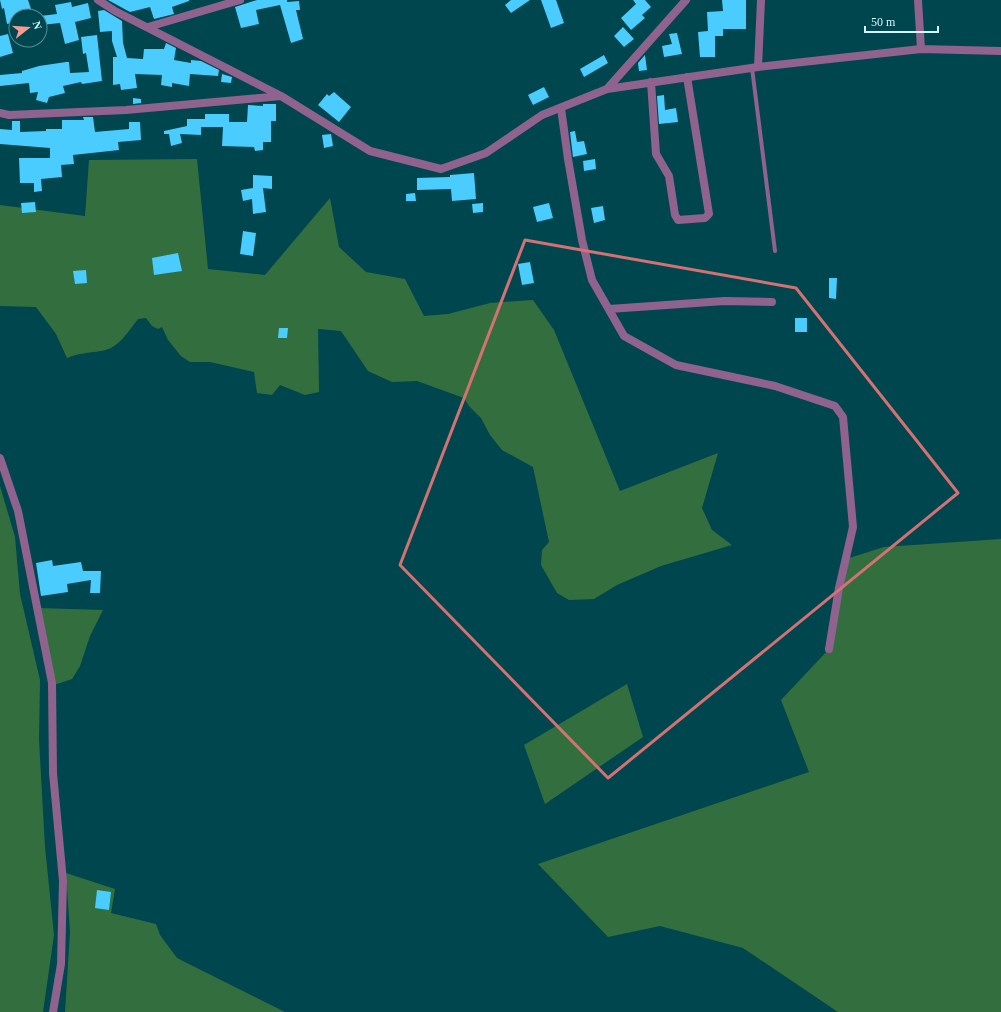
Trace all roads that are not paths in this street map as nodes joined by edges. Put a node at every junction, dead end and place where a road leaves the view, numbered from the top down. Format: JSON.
{"nodes":[{"id":1,"x":98,"y":0,"type":"edge"},
{"id":2,"x":240,"y":0,"type":"edge"},
{"id":3,"x":686,"y":0,"type":"edge"},
{"id":4,"x":761,"y":0,"type":"edge"},
{"id":5,"x":918,"y":0,"type":"edge"},
{"id":6,"x":148,"y":27,"type":"junction"},
{"id":7,"x":921,"y":49,"type":"junction"},
{"id":8,"x":1001,"y":51,"type":"edge"},
{"id":9,"x":755,"y":67,"type":"junction"},
{"id":10,"x":687,"y":77,"type":"junction"},
{"id":11,"x":651,"y":82,"type":"junction"},
{"id":12,"x":607,"y":89,"type":"junction"},
{"id":13,"x":281,"y":96,"type":"junction"},
{"id":14,"x":561,"y":108,"type":"junction"},
{"id":15,"x":0,"y":113,"type":"edge"},
{"id":16,"x":775,"y":251,"type":"dead end"},
{"id":17,"x":772,"y":302,"type":"dead end"},
{"id":18,"x":608,"y":309,"type":"junction"},
{"id":19,"x":0,"y":458,"type":"edge"},
{"id":20,"x":829,"y":649,"type":"dead end"},
{"id":21,"x":53,"y":1012,"type":"edge"}],
"edges":[{"from":1,"to":6,"type":"street"},
{"from":2,"to":6,"type":"street"},
{"from":3,"to":12,"type":"street"},
{"from":4,"to":9,"type":"street"},
{"from":5,"to":7,"type":"street"},
{"from":6,"to":13,"type":"street"},
{"from":7,"to":8,"type":"street"},
{"from":7,"to":9,"type":"street"},
{"from":9,"to":10,"type":"street"},
{"from":9,"to":16,"type":"lane"},
{"from":10,"to":11,"type":"street"},
{"from":10,"to":11,"type":"street"},
{"from":11,"to":12,"type":"street"},
{"from":12,"to":14,"type":"street"},
{"from":13,"to":14,"type":"street"},
{"from":13,"to":15,"type":"street"},
{"from":14,"to":18,"type":"street"},
{"from":17,"to":18,"type":"street"},
{"from":18,"to":20,"type":"street"},
{"from":19,"to":21,"type":"street"}]}
